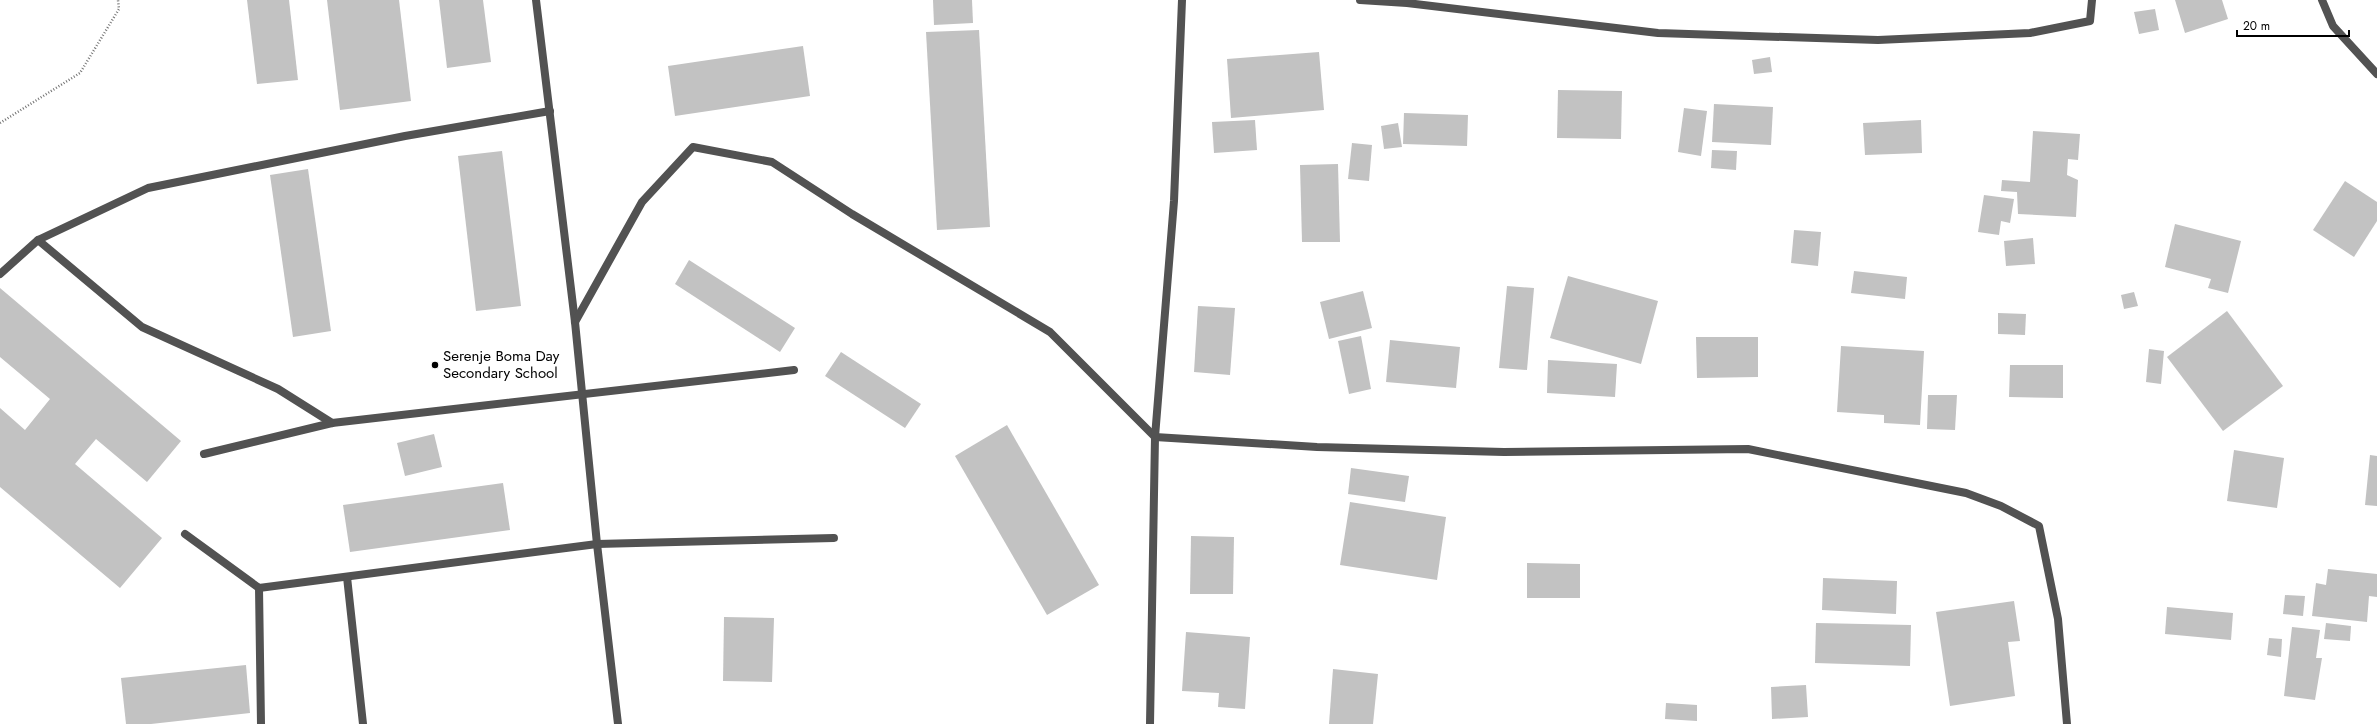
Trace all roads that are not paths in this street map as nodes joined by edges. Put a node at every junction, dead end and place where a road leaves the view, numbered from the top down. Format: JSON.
{"nodes":[{"id":1,"x":536,"y":0,"type":"edge"},
{"id":2,"x":1182,"y":0,"type":"edge"},
{"id":3,"x":1360,"y":0,"type":"edge"},
{"id":4,"x":2092,"y":0,"type":"edge"},
{"id":5,"x":2322,"y":0,"type":"edge"},
{"id":6,"x":2377,"y":74,"type":"edge"},
{"id":7,"x":550,"y":110,"type":"junction"},
{"id":8,"x":38,"y":240,"type":"junction"},
{"id":9,"x":0,"y":274,"type":"edge"},
{"id":10,"x":575,"y":322,"type":"junction"},
{"id":11,"x":794,"y":370,"type":"dead end"},
{"id":12,"x":582,"y":395,"type":"junction"},
{"id":13,"x":332,"y":423,"type":"junction"},
{"id":14,"x":1155,"y":437,"type":"junction"},
{"id":15,"x":204,"y":454,"type":"dead end"},
{"id":16,"x":185,"y":534,"type":"dead end"},
{"id":17,"x":834,"y":538,"type":"dead end"},
{"id":18,"x":597,"y":544,"type":"junction"},
{"id":19,"x":347,"y":577,"type":"junction"},
{"id":20,"x":259,"y":588,"type":"junction"},
{"id":21,"x":261,"y":724,"type":"edge"},
{"id":22,"x":363,"y":724,"type":"edge"},
{"id":23,"x":618,"y":724,"type":"edge"},
{"id":24,"x":1150,"y":724,"type":"edge"},
{"id":25,"x":2067,"y":724,"type":"edge"}],
"edges":[{"from":1,"to":7,"type":"street"},
{"from":2,"to":14,"type":"street"},
{"from":3,"to":4,"type":"street"},
{"from":5,"to":6,"type":"street"},
{"from":7,"to":8,"type":"street"},
{"from":7,"to":10,"type":"street"},
{"from":8,"to":9,"type":"street"},
{"from":8,"to":13,"type":"street"},
{"from":10,"to":12,"type":"street"},
{"from":10,"to":14,"type":"street"},
{"from":11,"to":12,"type":"street"},
{"from":12,"to":13,"type":"street"},
{"from":12,"to":18,"type":"street"},
{"from":13,"to":15,"type":"street"},
{"from":14,"to":24,"type":"street"},
{"from":14,"to":25,"type":"street"},
{"from":16,"to":20,"type":"street"},
{"from":17,"to":18,"type":"street"},
{"from":18,"to":19,"type":"street"},
{"from":18,"to":23,"type":"street"},
{"from":19,"to":20,"type":"street"},
{"from":19,"to":22,"type":"street"},
{"from":20,"to":21,"type":"street"}]}
